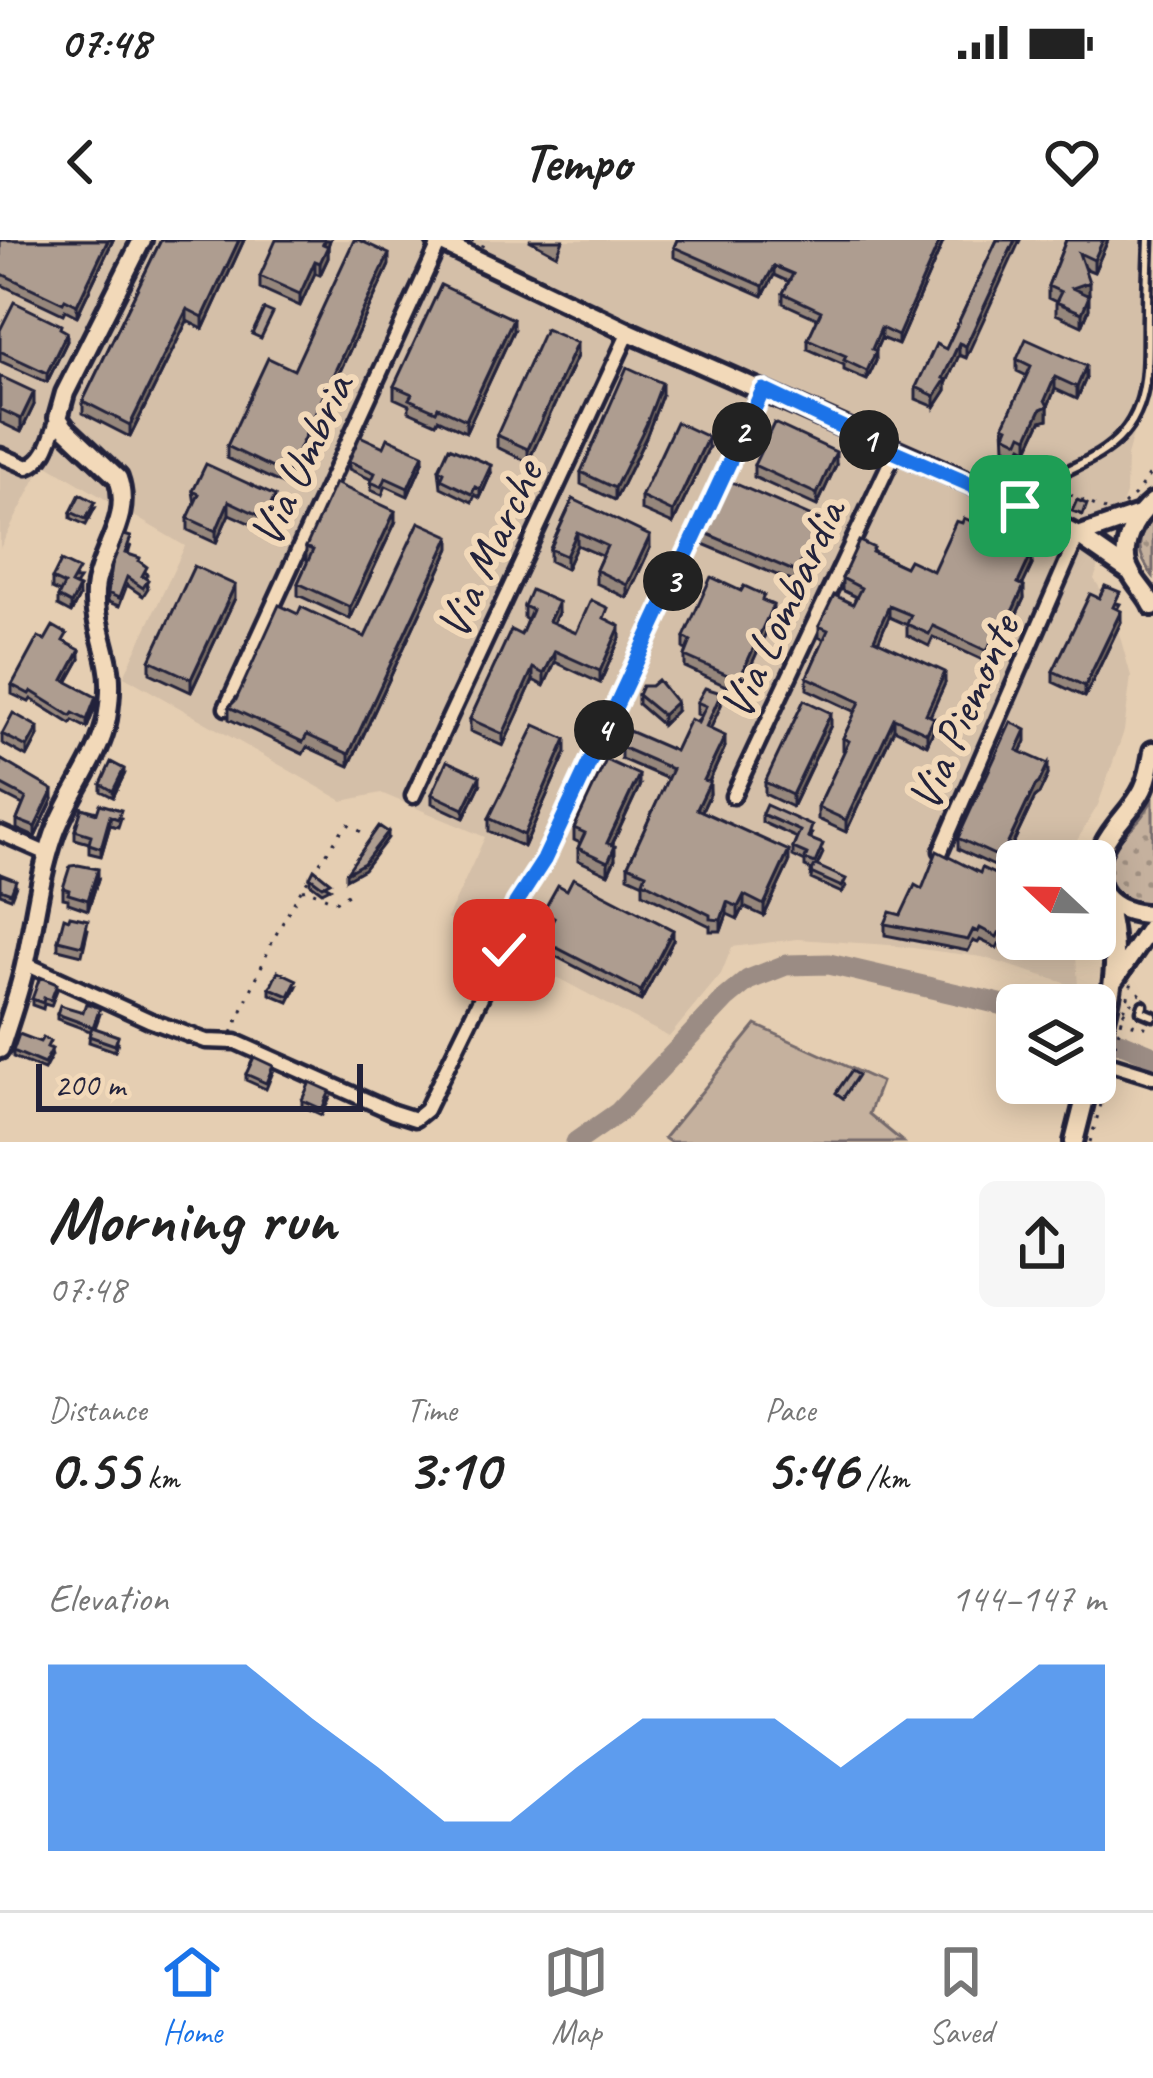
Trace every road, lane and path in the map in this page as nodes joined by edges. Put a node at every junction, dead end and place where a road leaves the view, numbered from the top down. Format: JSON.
{"nodes":[{"id":1,"x":142,"y":240,"type":"edge"},
{"id":2,"x":1149,"y":240,"type":"edge"},
{"id":3,"x":438,"y":241,"type":"edge"},
{"id":4,"x":474,"y":246,"type":"edge"},
{"id":5,"x":494,"y":252,"type":"dead end"},
{"id":6,"x":628,"y":332,"type":"junction"},
{"id":7,"x":763,"y":390,"type":"junction"},
{"id":8,"x":58,"y":418,"type":"junction"},
{"id":9,"x":895,"y":452,"type":"junction"},
{"id":10,"x":0,"y":454,"type":"edge"},
{"id":11,"x":1153,"y":470,"type":"edge"},
{"id":12,"x":1059,"y":473,"type":"junction"},
{"id":13,"x":1043,"y":483,"type":"junction"},
{"id":14,"x":1000,"y":486,"type":"dead end"},
{"id":15,"x":1052,"y":488,"type":"junction"},
{"id":16,"x":1149,"y":505,"type":"edge"},
{"id":17,"x":1020,"y":506,"type":"junction"},
{"id":18,"x":1042,"y":516,"type":"junction"},
{"id":19,"x":1078,"y":536,"type":"junction"},
{"id":20,"x":1130,"y":572,"type":"junction"},
{"id":21,"x":1153,"y":606,"type":"edge"},
{"id":22,"x":226,"y":708,"type":"edge"},
{"id":23,"x":1153,"y":751,"type":"edge"},
{"id":24,"x":412,"y":796,"type":"dead end"},
{"id":25,"x":733,"y":796,"type":"dead end"},
{"id":26,"x":0,"y":833,"type":"edge"},
{"id":27,"x":368,"y":836,"type":"edge"},
{"id":28,"x":1107,"y":840,"type":"edge"},
{"id":29,"x":941,"y":851,"type":"edge"},
{"id":30,"x":48,"y":854,"type":"junction"},
{"id":31,"x":301,"y":890,"type":"junction"},
{"id":32,"x":348,"y":894,"type":"dead end"},
{"id":33,"x":1116,"y":905,"type":"edge"},
{"id":34,"x":1153,"y":914,"type":"edge"},
{"id":35,"x":1153,"y":923,"type":"edge"},
{"id":36,"x":1115,"y":960,"type":"edge"},
{"id":37,"x":26,"y":964,"type":"junction"},
{"id":38,"x":1136,"y":967,"type":"dead end"},
{"id":39,"x":1115,"y":980,"type":"junction"},
{"id":40,"x":1115,"y":984,"type":"edge"},
{"id":41,"x":1143,"y":1006,"type":"dead end"},
{"id":42,"x":1153,"y":1016,"type":"edge"},
{"id":43,"x":1116,"y":1018,"type":"joint"},
{"id":44,"x":1153,"y":1029,"type":"edge"},
{"id":45,"x":229,"y":1040,"type":"junction"},
{"id":46,"x":0,"y":1049,"type":"edge"},
{"id":47,"x":1116,"y":1064,"type":"edge"},
{"id":48,"x":1153,"y":1077,"type":"edge"},
{"id":49,"x":1084,"y":1104,"type":"edge"},
{"id":50,"x":1102,"y":1104,"type":"edge"},
{"id":51,"x":1074,"y":1142,"type":"edge"},
{"id":52,"x":1090,"y":1142,"type":"edge"}],
"edges":[{"from":1,"to":8,"type":"main road"},
{"from":2,"to":12,"type":"lane"},
{"from":3,"to":4,"type":"main road"},
{"from":3,"to":22,"type":"street","name":"Via Umbria"},
{"from":4,"to":5,"type":"path"},
{"from":4,"to":6,"type":"main road"},
{"from":6,"to":7,"type":"main road"},
{"from":6,"to":24,"type":"street","name":"Via Marche"},
{"from":7,"to":9,"type":"main road"},
{"from":7,"to":45,"type":"street"},
{"from":8,"to":10,"type":"street"},
{"from":8,"to":30,"type":"main road"},
{"from":9,"to":17,"type":"main road"},
{"from":9,"to":25,"type":"street","name":"Via Lombardia"},
{"from":11,"to":15,"type":"path"},
{"from":12,"to":13,"type":"lane"},
{"from":12,"to":15,"type":"lane"},
{"from":13,"to":14,"type":"path"},
{"from":13,"to":17,"type":"lane"},
{"from":15,"to":18,"type":"lane"},
{"from":16,"to":19,"type":"main road"},
{"from":16,"to":20,"type":"main road"},
{"from":17,"to":18,"type":"main road"},
{"from":18,"to":19,"type":"main road"},
{"from":19,"to":20,"type":"main road"},
{"from":19,"to":29,"type":"street","name":"Via Piemonte"},
{"from":20,"to":21,"type":"main road"},
{"from":23,"to":28,"type":"main road"},
{"from":26,"to":30,"type":"street"},
{"from":27,"to":31,"type":"path"},
{"from":30,"to":37,"type":"main road"},
{"from":31,"to":32,"type":"path"},
{"from":31,"to":45,"type":"path"},
{"from":33,"to":34,"type":"main road"},
{"from":35,"to":39,"type":"main road"},
{"from":36,"to":39,"type":"main road"},
{"from":37,"to":45,"type":"street"},
{"from":37,"to":46,"type":"main road"},
{"from":38,"to":43,"type":"path"},
{"from":39,"to":40,"type":"main road"},
{"from":41,"to":42,"type":"lane"},
{"from":43,"to":44,"type":"path"},
{"from":47,"to":48,"type":"street"},
{"from":49,"to":51,"type":"main road"},
{"from":50,"to":52,"type":"path"}]}
